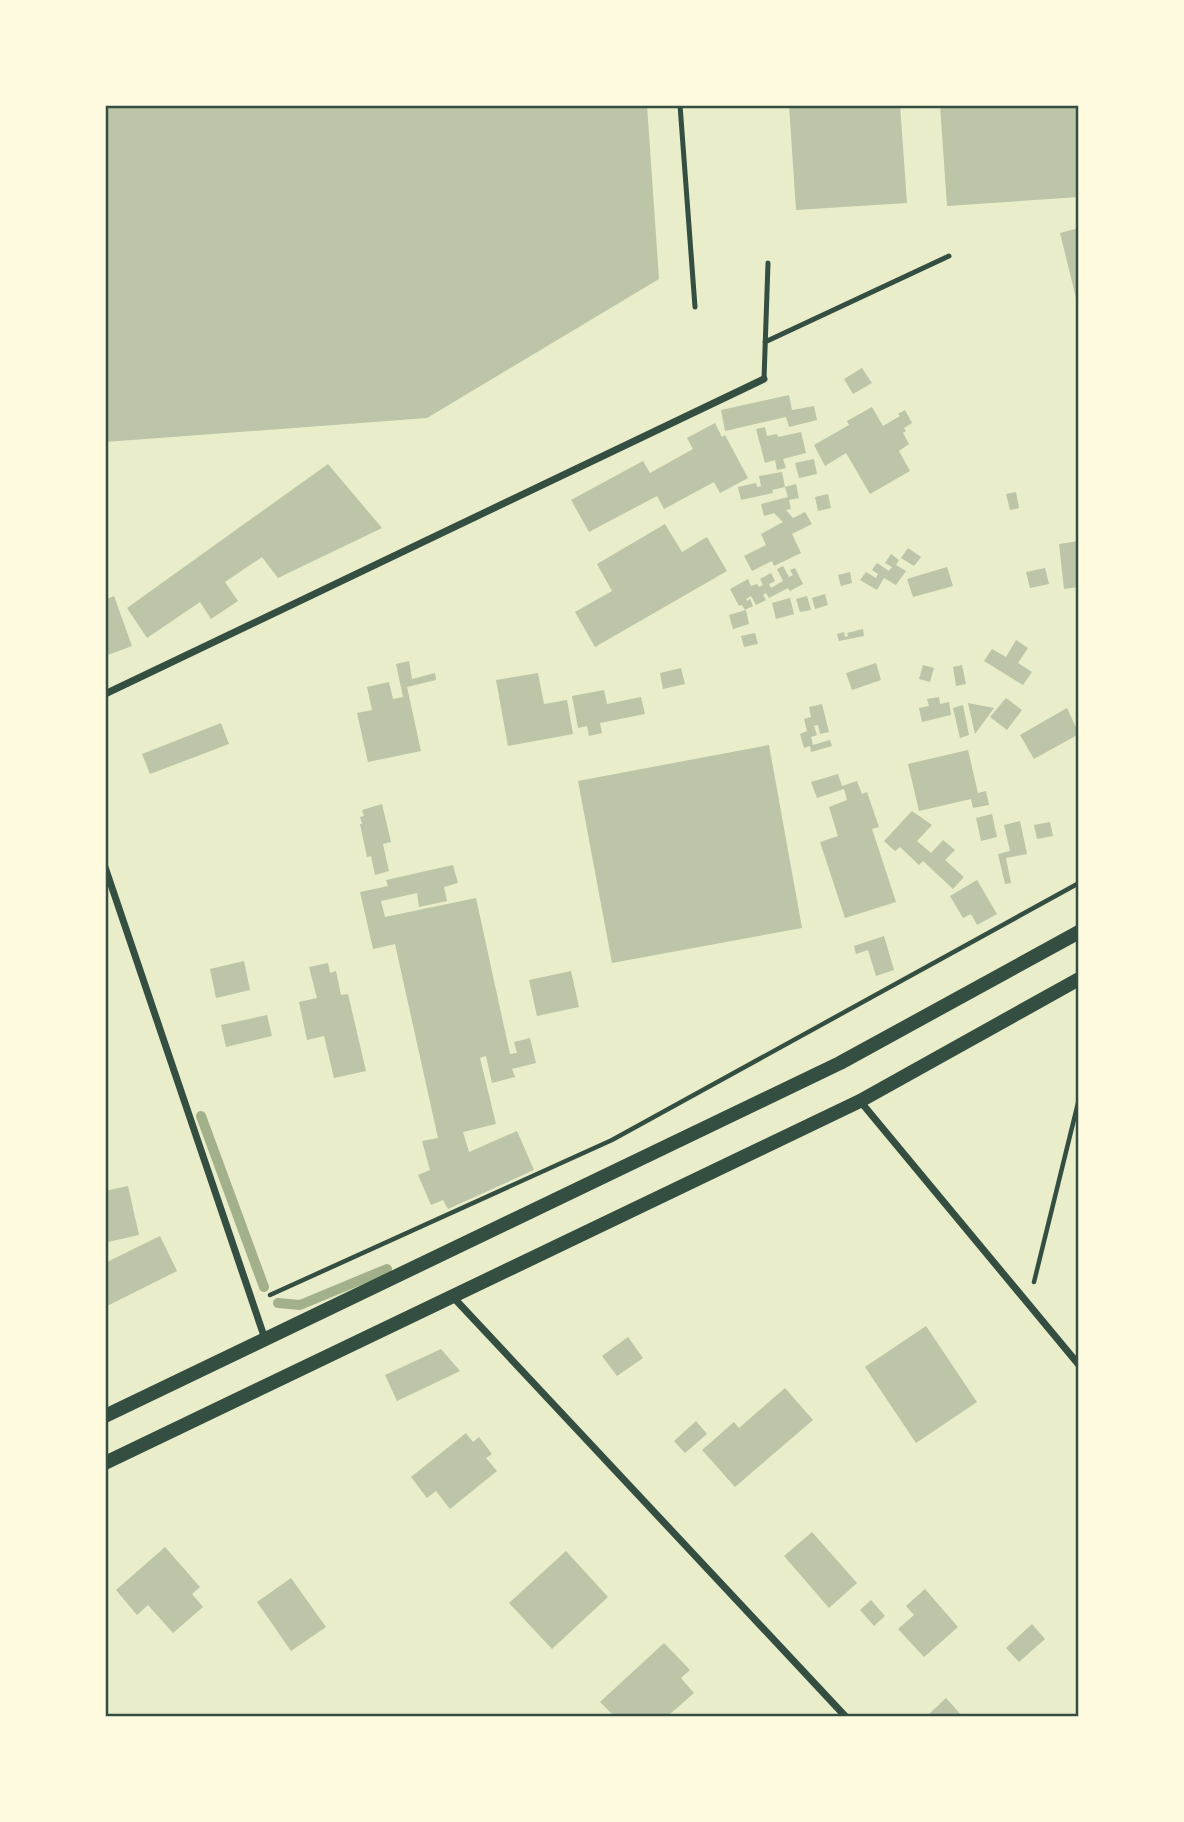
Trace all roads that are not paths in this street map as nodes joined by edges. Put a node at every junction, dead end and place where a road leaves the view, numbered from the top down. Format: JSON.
{"nodes":[{"id":1,"x":680,"y":105,"type":"edge"},
{"id":2,"x":949,"y":256,"type":"dead end"},
{"id":3,"x":768,"y":264,"type":"dead end"},
{"id":4,"x":695,"y":307,"type":"dead end"},
{"id":5,"x":765,"y":342,"type":"junction"},
{"id":6,"x":764,"y":379,"type":"joint"},
{"id":7,"x":105,"y":694,"type":"edge"},
{"id":8,"x":105,"y":867,"type":"edge"},
{"id":9,"x":1079,"y":932,"type":"edge"},
{"id":10,"x":1079,"y":979,"type":"edge"},
{"id":11,"x":860,"y":1101,"type":"junction"},
{"id":12,"x":453,"y":1297,"type":"junction"},
{"id":13,"x":265,"y":1339,"type":"junction"},
{"id":14,"x":1079,"y":1365,"type":"edge"},
{"id":15,"x":105,"y":1416,"type":"edge"},
{"id":16,"x":105,"y":1463,"type":"edge"},
{"id":17,"x":846,"y":1717,"type":"edge"}],
"edges":[{"from":1,"to":4,"type":"lane"},
{"from":2,"to":5,"type":"lane"},
{"from":3,"to":5,"type":"lane"},
{"from":5,"to":6,"type":"lane"},
{"from":6,"to":7,"type":"street"},
{"from":8,"to":13,"type":"street"},
{"from":9,"to":13,"type":"main road"},
{"from":10,"to":11,"type":"main road"},
{"from":11,"to":12,"type":"main road"},
{"from":11,"to":14,"type":"street"},
{"from":12,"to":16,"type":"main road"},
{"from":12,"to":17,"type":"street"},
{"from":13,"to":15,"type":"main road"}]}
